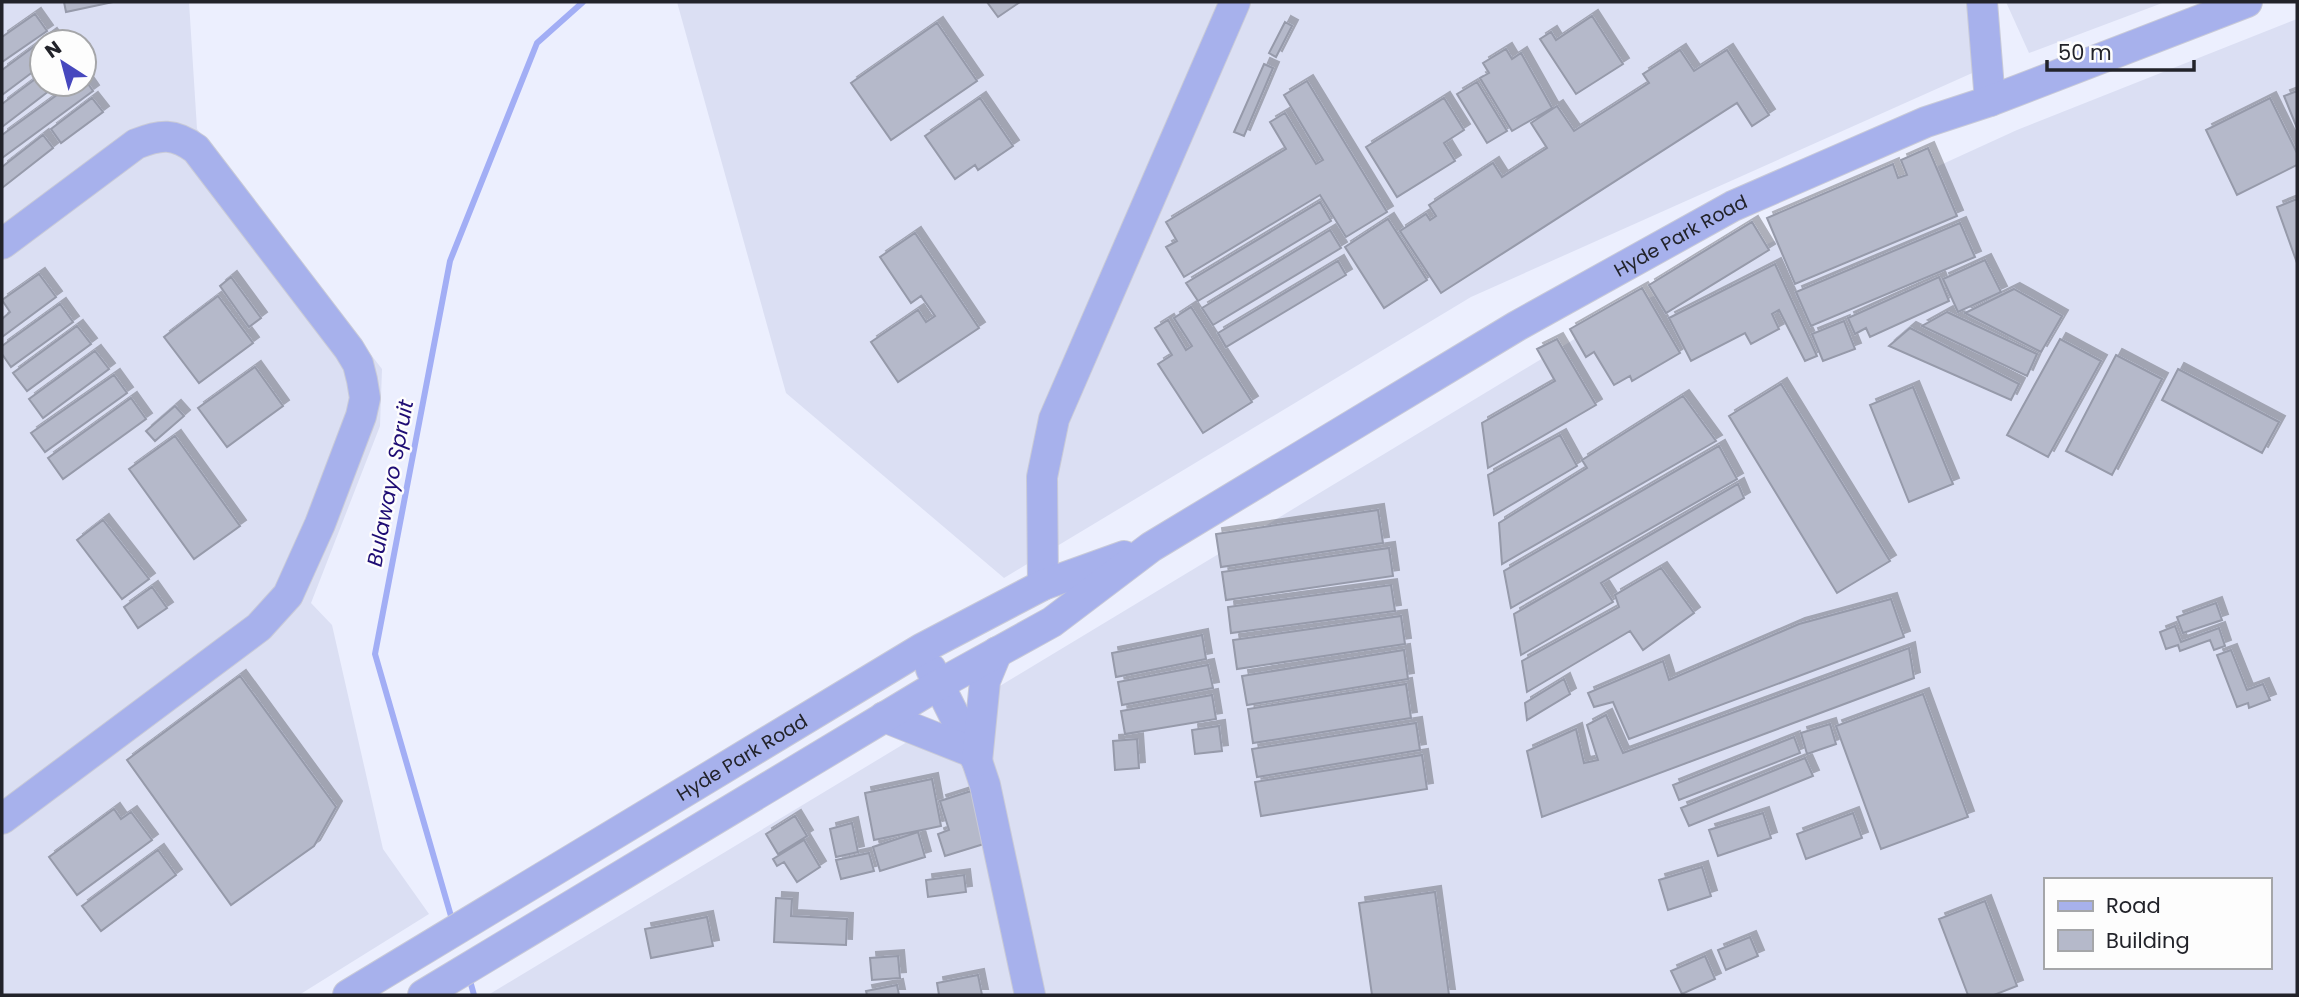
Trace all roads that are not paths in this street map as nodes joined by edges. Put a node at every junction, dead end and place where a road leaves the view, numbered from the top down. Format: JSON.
{"nodes":[{"id":1,"x":1235,"y":2,"type":"edge"},
{"id":2,"x":1982,"y":2,"type":"edge"},
{"id":3,"x":2247,"y":2,"type":"edge"},
{"id":4,"x":1990,"y":101,"type":"junction"},
{"id":5,"x":2,"y":244,"type":"edge"},
{"id":6,"x":1151,"y":547,"type":"junction"},
{"id":7,"x":1043,"y":585,"type":"junction"},
{"id":8,"x":921,"y":649,"type":"junction"},
{"id":9,"x":997,"y":652,"type":"junction"},
{"id":10,"x":938,"y":685,"type":"junction"},
{"id":11,"x":884,"y":717,"type":"junction"},
{"id":12,"x":781,"y":733,"type":"junction"},
{"id":13,"x":975,"y":756,"type":"junction"},
{"id":14,"x":803,"y":766,"type":"junction"},
{"id":15,"x":2,"y":819,"type":"edge"},
{"id":16,"x":348,"y":995,"type":"edge"},
{"id":17,"x":422,"y":995,"type":"edge"},
{"id":18,"x":1030,"y":995,"type":"edge"}],
"edges":[{"from":1,"to":7,"type":"street"},
{"from":2,"to":4,"type":"street"},
{"from":3,"to":4,"type":"street","name":"Hyde Park Road"},
{"from":4,"to":6,"type":"street","name":"Hyde Park Road"},
{"from":5,"to":15,"type":"street"},
{"from":6,"to":7,"type":"street","name":"Hyde Park Road"},
{"from":6,"to":9,"type":"street","name":"Hyde Park Road"},
{"from":7,"to":8,"type":"street","name":"Hyde Park Road"},
{"from":8,"to":10,"type":"street"},
{"from":8,"to":12,"type":"street","name":"Hyde Park Road"},
{"from":9,"to":10,"type":"street","name":"Hyde Park Road"},
{"from":9,"to":13,"type":"street"},
{"from":10,"to":11,"type":"street","name":"Hyde Park Road"},
{"from":10,"to":13,"type":"street"},
{"from":11,"to":13,"type":"street"},
{"from":11,"to":14,"type":"street","name":"Hyde Park Road"},
{"from":12,"to":14,"type":"street"},
{"from":12,"to":16,"type":"street","name":"Hyde Park Road"},
{"from":13,"to":18,"type":"street"},
{"from":14,"to":17,"type":"street","name":"Hyde Park Road"}]}
